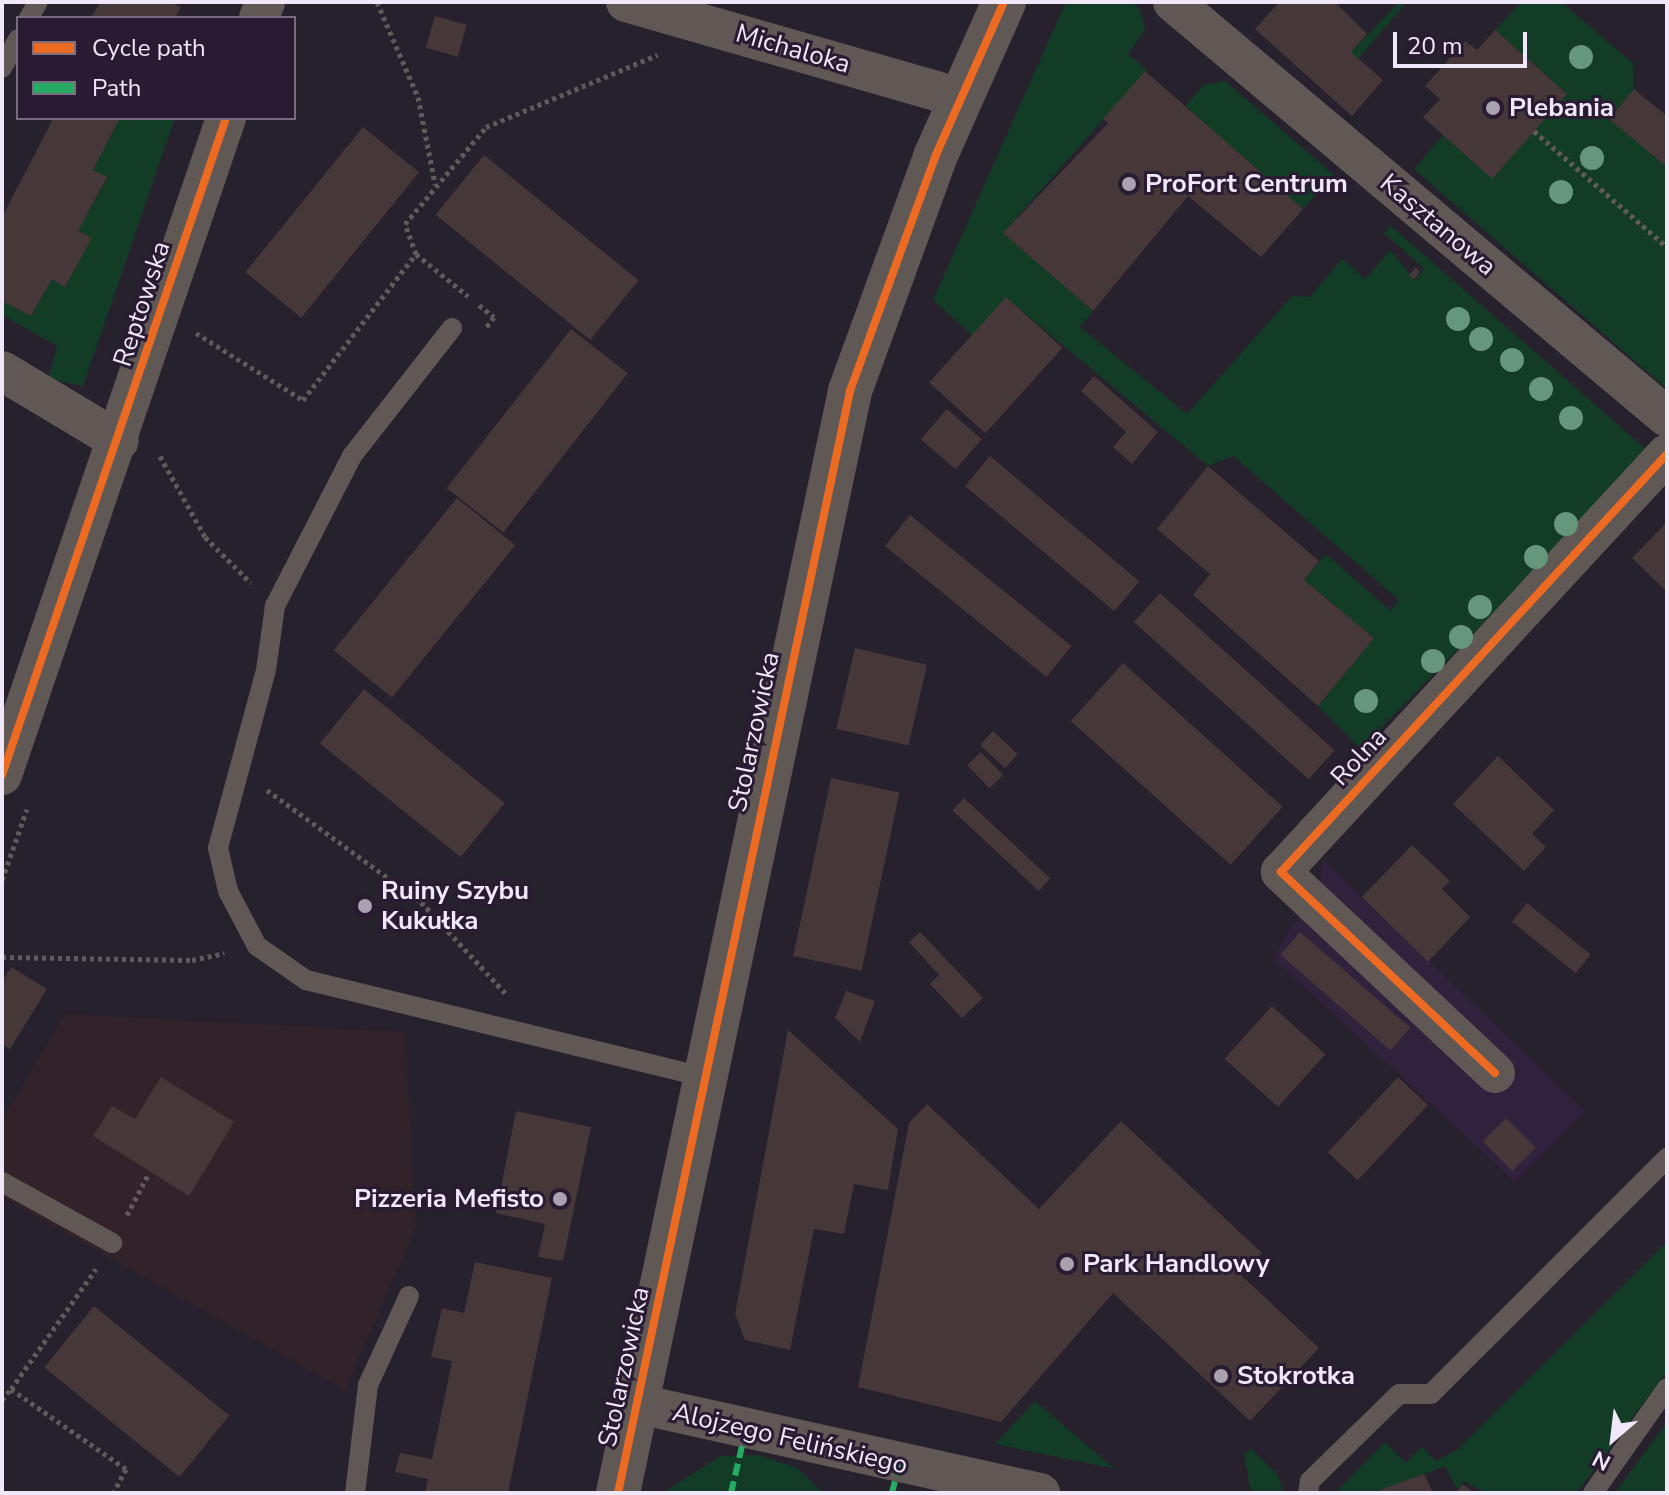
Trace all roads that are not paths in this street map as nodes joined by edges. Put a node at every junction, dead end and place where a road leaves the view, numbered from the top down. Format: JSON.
{"nodes":[{"id":1,"x":626,"y":2,"type":"edge"},
{"id":2,"x":1004,"y":2,"type":"edge"},
{"id":3,"x":1173,"y":2,"type":"edge"},
{"id":4,"x":16,"y":43,"type":"edge"},
{"id":5,"x":2,"y":68,"type":"edge"},
{"id":6,"x":960,"y":98,"type":"junction"},
{"id":7,"x":225,"y":120,"type":"edge"},
{"id":8,"x":452,"y":328,"type":"dead end"},
{"id":9,"x":2,"y":371,"type":"edge"},
{"id":10,"x":1667,"y":417,"type":"edge"},
{"id":11,"x":119,"y":441,"type":"junction"},
{"id":12,"x":1667,"y":454,"type":"edge"},
{"id":13,"x":2,"y":775,"type":"edge"},
{"id":14,"x":1495,"y":1073,"type":"dead end"},
{"id":15,"x":703,"y":1077,"type":"junction"},
{"id":16,"x":1667,"y":1158,"type":"edge"},
{"id":17,"x":2,"y":1182,"type":"edge"},
{"id":18,"x":112,"y":1243,"type":"road end"},
{"id":19,"x":409,"y":1296,"type":"dead end"},
{"id":20,"x":1667,"y":1388,"type":"edge"},
{"id":21,"x":634,"y":1403,"type":"junction"},
{"id":22,"x":895,"y":1478,"type":"edge"},
{"id":23,"x":355,"y":1493,"type":"edge"},
{"id":24,"x":618,"y":1493,"type":"edge"},
{"id":25,"x":1040,"y":1493,"type":"edge"},
{"id":26,"x":1308,"y":1493,"type":"edge"},
{"id":27,"x":1593,"y":1493,"type":"edge"}],
"edges":[{"from":1,"to":6,"type":"street","name":"Michaloka"},
{"from":2,"to":6,"type":"street","name":"Stolarzowicka"},
{"from":3,"to":10,"type":"street","name":"Kasztanowa"},
{"from":4,"to":5,"type":"lane"},
{"from":6,"to":15,"type":"street","name":"Stolarzowicka"},
{"from":7,"to":11,"type":"street","name":"Reptowska"},
{"from":8,"to":15,"type":"lane"},
{"from":9,"to":11,"type":"street"},
{"from":11,"to":13,"type":"street","name":"Reptowska"},
{"from":12,"to":14,"type":"street","name":"Rolna"},
{"from":15,"to":21,"type":"street","name":"Stolarzowicka"},
{"from":16,"to":26,"type":"lane"},
{"from":17,"to":18,"type":"lane"},
{"from":19,"to":23,"type":"lane"},
{"from":20,"to":27,"type":"lane"},
{"from":21,"to":22,"type":"street","name":"Alojzego Felińskiego"},
{"from":21,"to":24,"type":"street","name":"Stolarzowicka"},
{"from":22,"to":25,"type":"street","name":"Alojzego Felińskiego"}]}
